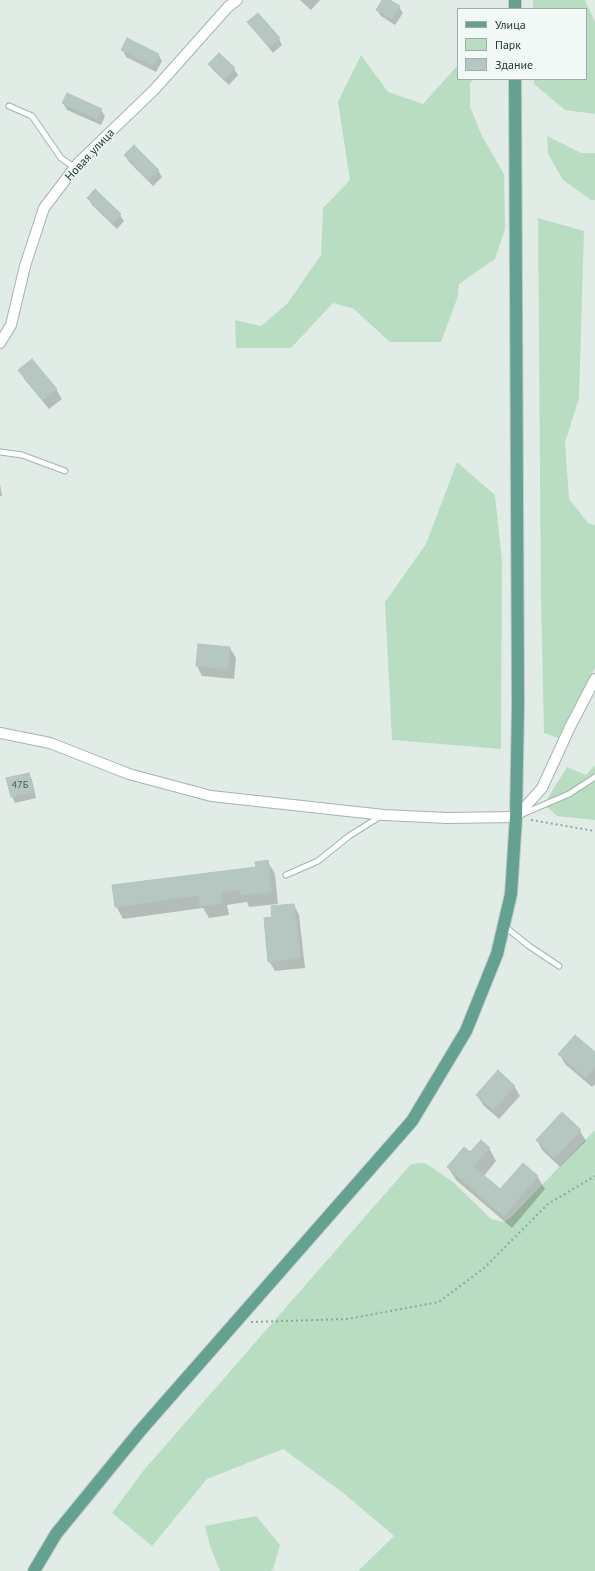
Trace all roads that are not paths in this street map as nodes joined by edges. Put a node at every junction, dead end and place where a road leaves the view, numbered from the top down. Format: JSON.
{"nodes":[{"id":1,"x":237,"y":0,"type":"edge"},
{"id":2,"x":229,"y":4,"type":"edge"},
{"id":3,"x":515,"y":80,"type":"edge"},
{"id":4,"x":9,"y":106,"type":"dead end"},
{"id":5,"x":75,"y":168,"type":"junction"},
{"id":6,"x":0,"y":343,"type":"edge"},
{"id":7,"x":0,"y":452,"type":"edge"},
{"id":8,"x":66,"y":471,"type":"dead end"},
{"id":9,"x":595,"y":679,"type":"edge"},
{"id":10,"x":0,"y":733,"type":"edge"},
{"id":11,"x":595,"y":777,"type":"edge"},
{"id":12,"x":384,"y":815,"type":"junction"},
{"id":13,"x":516,"y":817,"type":"junction"},
{"id":14,"x":286,"y":874,"type":"dead end"},
{"id":15,"x":504,"y":925,"type":"junction"},
{"id":16,"x":559,"y":966,"type":"dead end"},
{"id":17,"x":34,"y":1571,"type":"edge"}],
"edges":[{"from":1,"to":2,"type":"street","name":"Новая улица"},
{"from":2,"to":5,"type":"street","name":"Новая улица"},
{"from":3,"to":13,"type":"main road"},
{"from":4,"to":5,"type":"lane"},
{"from":5,"to":6,"type":"street","name":"Новая улица"},
{"from":7,"to":8,"type":"lane"},
{"from":9,"to":13,"type":"street"},
{"from":10,"to":12,"type":"street"},
{"from":11,"to":13,"type":"lane"},
{"from":12,"to":13,"type":"street"},
{"from":12,"to":14,"type":"lane"},
{"from":13,"to":15,"type":"main road"},
{"from":15,"to":16,"type":"lane"},
{"from":15,"to":17,"type":"main road"}]}
